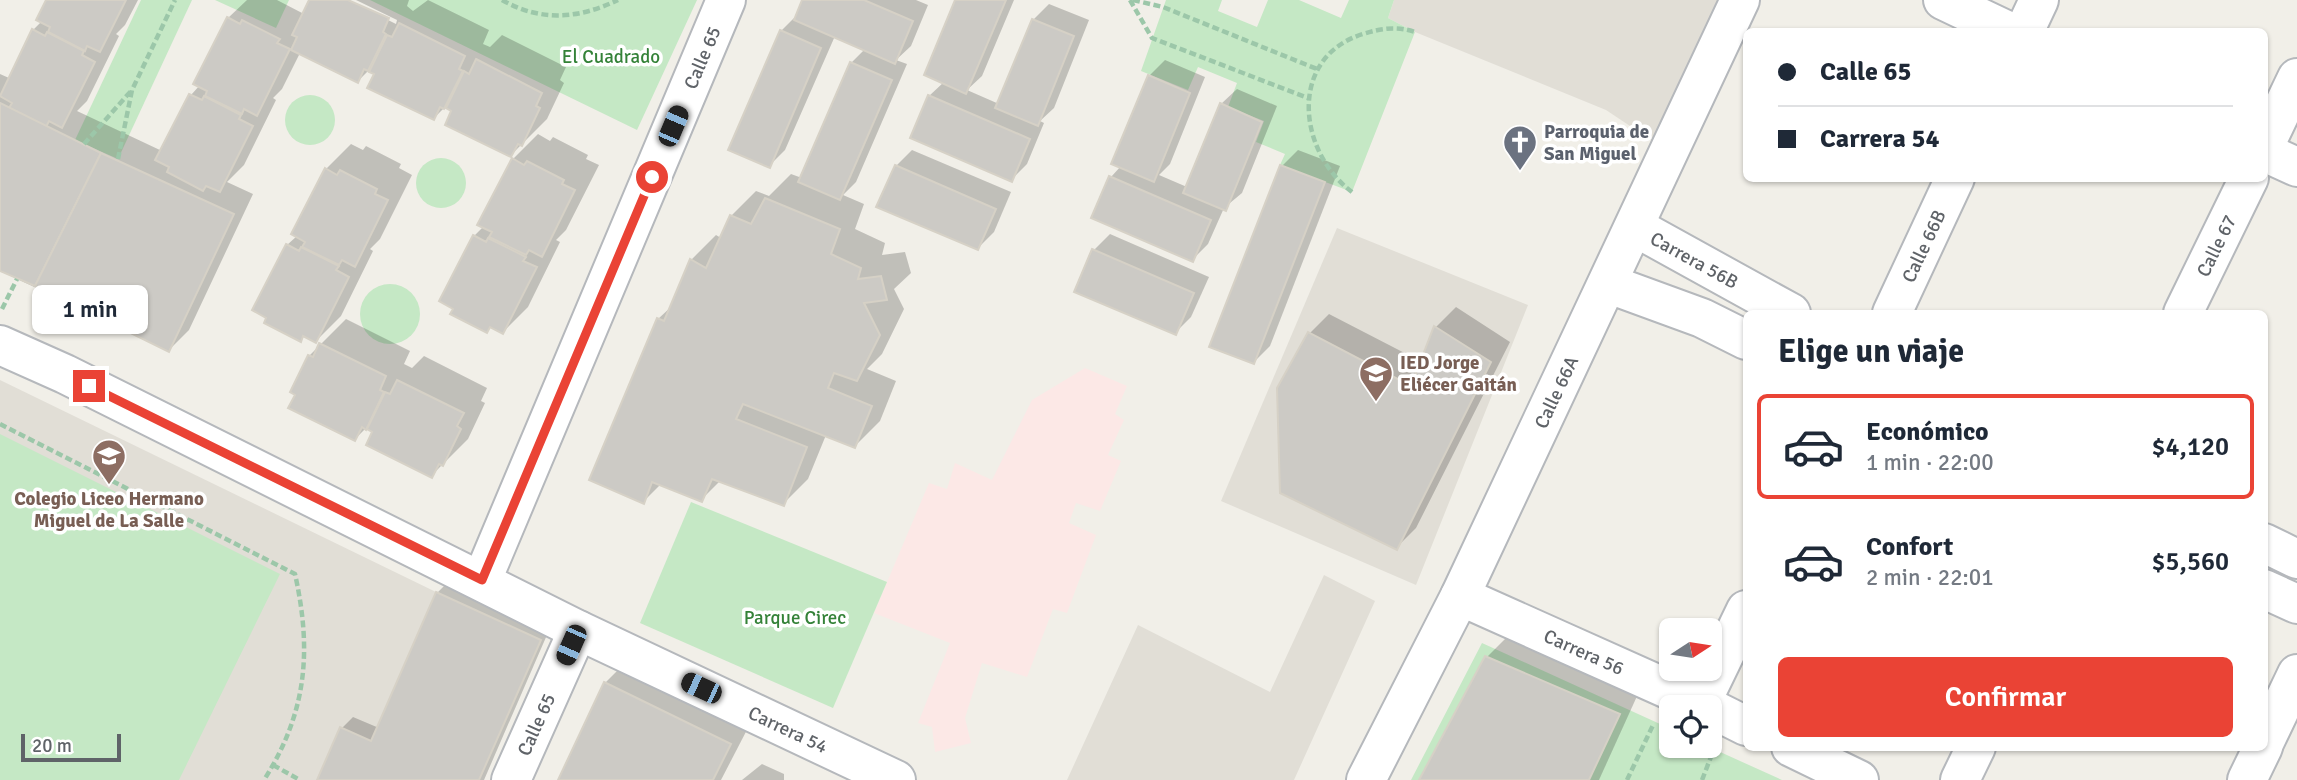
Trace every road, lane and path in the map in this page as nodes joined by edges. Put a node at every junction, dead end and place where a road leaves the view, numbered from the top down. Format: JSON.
{"nodes":[{"id":1,"x":175,"y":0,"type":"edge"},
{"id":2,"x":502,"y":0,"type":"edge"},
{"id":3,"x":618,"y":0,"type":"edge"},
{"id":4,"x":726,"y":0,"type":"edge"},
{"id":5,"x":1132,"y":0,"type":"edge"},
{"id":6,"x":1740,"y":0,"type":"edge"},
{"id":7,"x":1943,"y":0,"type":"edge"},
{"id":8,"x":2039,"y":0,"type":"edge"},
{"id":9,"x":2002,"y":28,"type":"edge"},
{"id":10,"x":2026,"y":28,"type":"edge"},
{"id":11,"x":1415,"y":32,"type":"dead end"},
{"id":12,"x":1317,"y":69,"type":"junction"},
{"id":13,"x":2297,"y":78,"type":"edge"},
{"id":14,"x":132,"y":90,"type":"junction"},
{"id":15,"x":1308,"y":98,"type":"junction"},
{"id":16,"x":2268,"y":141,"type":"edge"},
{"id":17,"x":84,"y":144,"type":"dead end"},
{"id":18,"x":2268,"y":152,"type":"edge"},
{"id":19,"x":118,"y":159,"type":"dead end"},
{"id":20,"x":2297,"y":167,"type":"edge"},
{"id":21,"x":1953,"y":182,"type":"edge"},
{"id":22,"x":2247,"y":182,"type":"edge"},
{"id":23,"x":1352,"y":192,"type":"dead end"},
{"id":24,"x":1635,"y":227,"type":"junction"},
{"id":25,"x":17,"y":279,"type":"dead end"},
{"id":26,"x":1609,"y":284,"type":"junction"},
{"id":27,"x":1786,"y":310,"type":"edge"},
{"id":28,"x":1893,"y":310,"type":"edge"},
{"id":29,"x":2184,"y":310,"type":"edge"},
{"id":30,"x":0,"y":313,"type":"edge"},
{"id":31,"x":1743,"y":339,"type":"edge"},
{"id":32,"x":0,"y":345,"type":"edge"},
{"id":33,"x":0,"y":424,"type":"edge"},
{"id":34,"x":2268,"y":545,"type":"edge"},
{"id":35,"x":2297,"y":559,"type":"edge"},
{"id":36,"x":482,"y":580,"type":"junction"},
{"id":37,"x":2268,"y":591,"type":"edge"},
{"id":38,"x":1460,"y":596,"type":"junction"},
{"id":39,"x":2297,"y":604,"type":"edge"},
{"id":40,"x":1743,"y":617,"type":"edge"},
{"id":41,"x":578,"y":630,"type":"junction"},
{"id":42,"x":2297,"y":674,"type":"edge"},
{"id":43,"x":1681,"y":695,"type":"edge"},
{"id":44,"x":1711,"y":695,"type":"edge"},
{"id":45,"x":1722,"y":714,"type":"edge"},
{"id":46,"x":1655,"y":722,"type":"dead end"},
{"id":47,"x":1743,"y":724,"type":"edge"},
{"id":48,"x":2268,"y":736,"type":"edge"},
{"id":49,"x":1799,"y":751,"type":"edge"},
{"id":50,"x":1974,"y":751,"type":"edge"},
{"id":51,"x":2261,"y":751,"type":"edge"},
{"id":52,"x":1711,"y":758,"type":"edge"},
{"id":53,"x":273,"y":765,"type":"junction"},
{"id":54,"x":264,"y":780,"type":"edge"},
{"id":55,"x":298,"y":780,"type":"edge"},
{"id":56,"x":511,"y":780,"type":"edge"},
{"id":57,"x":896,"y":780,"type":"edge"},
{"id":58,"x":1366,"y":780,"type":"edge"},
{"id":59,"x":1627,"y":780,"type":"edge"},
{"id":60,"x":1702,"y":780,"type":"edge"},
{"id":61,"x":1859,"y":780,"type":"edge"},
{"id":62,"x":1960,"y":780,"type":"edge"},
{"id":63,"x":2247,"y":780,"type":"edge"}],
"edges":[{"from":1,"to":14,"type":"path"},
{"from":2,"to":3,"type":"path"},
{"from":4,"to":36,"type":"street","name":"Calle 65"},
{"from":5,"to":12,"type":"path"},
{"from":5,"to":15,"type":"path"},
{"from":6,"to":24,"type":"street","name":"Calle 66A"},
{"from":7,"to":9,"type":"street"},
{"from":8,"to":10,"type":"street"},
{"from":11,"to":12,"type":"path"},
{"from":12,"to":15,"type":"path"},
{"from":13,"to":16,"type":"street"},
{"from":14,"to":17,"type":"path"},
{"from":14,"to":19,"type":"path"},
{"from":15,"to":23,"type":"path"},
{"from":18,"to":20,"type":"street"},
{"from":21,"to":28,"type":"street","name":"Calle 66B"},
{"from":22,"to":29,"type":"street","name":"Calle 67"},
{"from":24,"to":26,"type":"street","name":"Calle 66A"},
{"from":24,"to":27,"type":"street","name":"Carrera 56B"},
{"from":25,"to":30,"type":"path"},
{"from":26,"to":31,"type":"street"},
{"from":26,"to":38,"type":"street","name":"Calle 66A"},
{"from":32,"to":36,"type":"street","name":"Carrera 54"},
{"from":33,"to":53,"type":"path"},
{"from":34,"to":35,"type":"street"},
{"from":36,"to":41,"type":"street","name":"Carrera 54"},
{"from":37,"to":39,"type":"street"},
{"from":38,"to":43,"type":"street","name":"Carrera 56"},
{"from":38,"to":58,"type":"street","name":"Calle 66A"},
{"from":40,"to":44,"type":"street"},
{"from":41,"to":56,"type":"street","name":"Calle 65"},
{"from":41,"to":57,"type":"street","name":"Carrera 54"},
{"from":42,"to":48,"type":"street"},
{"from":45,"to":47,"type":"street","name":"Carrera 56"},
{"from":46,"to":59,"type":"path"},
{"from":49,"to":61,"type":"street"},
{"from":50,"to":62,"type":"street"},
{"from":51,"to":63,"type":"street"},
{"from":52,"to":60,"type":"path"},
{"from":53,"to":54,"type":"path"},
{"from":53,"to":55,"type":"path"}]}
